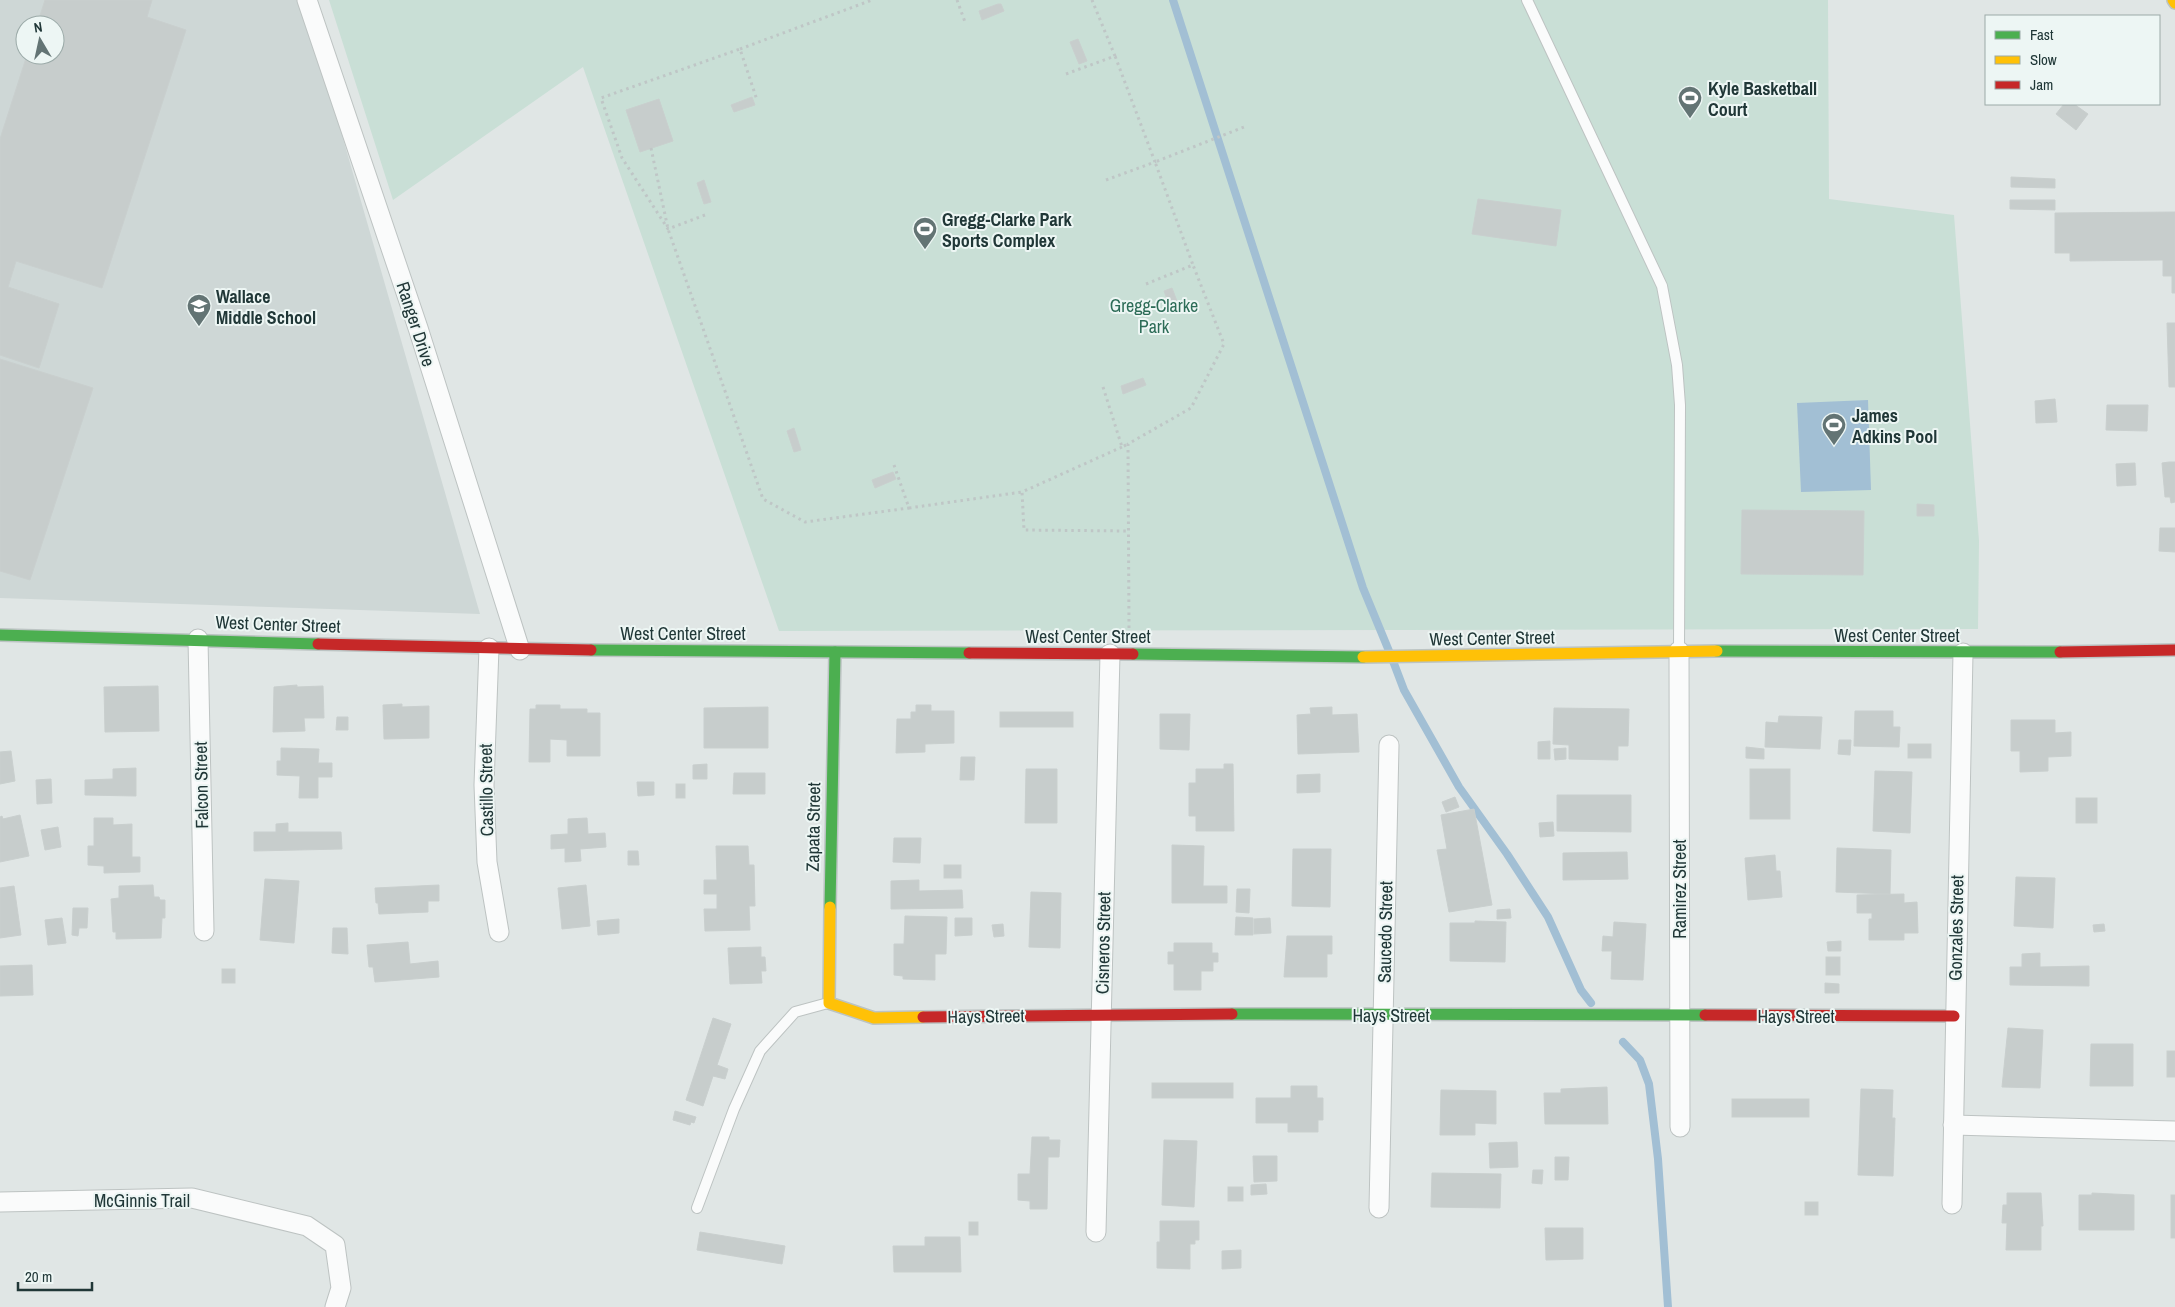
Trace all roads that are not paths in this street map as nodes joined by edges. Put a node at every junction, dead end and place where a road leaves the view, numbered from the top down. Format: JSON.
{"nodes":[{"id":1,"x":307,"y":0,"type":"edge"},
{"id":2,"x":1527,"y":0,"type":"edge"},
{"id":3,"x":0,"y":635,"type":"edge"},
{"id":4,"x":198,"y":639,"type":"junction"},
{"id":5,"x":489,"y":648,"type":"junction"},
{"id":6,"x":520,"y":650,"type":"junction"},
{"id":7,"x":2175,"y":650,"type":"edge"},
{"id":8,"x":1679,"y":651,"type":"junction"},
{"id":9,"x":835,"y":652,"type":"junction"},
{"id":10,"x":1963,"y":653,"type":"junction"},
{"id":11,"x":1110,"y":654,"type":"junction"},
{"id":12,"x":1389,"y":745,"type":"dead end"},
{"id":13,"x":204,"y":931,"type":"dead end"},
{"id":14,"x":499,"y":932,"type":"dead end"},
{"id":15,"x":829,"y":1003,"type":"junction"},
{"id":16,"x":1102,"y":1014,"type":"junction"},
{"id":17,"x":1384,"y":1015,"type":"junction"},
{"id":18,"x":1679,"y":1015,"type":"junction"},
{"id":19,"x":1954,"y":1016,"type":"junction"},
{"id":20,"x":1953,"y":1125,"type":"junction"},
{"id":21,"x":1680,"y":1127,"type":"dead end"},
{"id":22,"x":2175,"y":1130,"type":"edge"},
{"id":23,"x":0,"y":1202,"type":"edge"},
{"id":24,"x":1952,"y":1204,"type":"dead end"},
{"id":25,"x":697,"y":1208,"type":"dead end"},
{"id":26,"x":1379,"y":1208,"type":"dead end"},
{"id":27,"x":1096,"y":1232,"type":"dead end"},
{"id":28,"x":335,"y":1307,"type":"edge"}],
"edges":[{"from":1,"to":6,"type":"street","name":"Ranger Drive"},
{"from":2,"to":8,"type":"lane"},
{"from":3,"to":4,"type":"street","name":"West Center Street"},
{"from":4,"to":5,"type":"street","name":"West Center Street"},
{"from":4,"to":13,"type":"street","name":"Falcon Street"},
{"from":5,"to":6,"type":"street","name":"West Center Street"},
{"from":5,"to":14,"type":"street","name":"Castillo Street"},
{"from":6,"to":9,"type":"street","name":"West Center Street"},
{"from":7,"to":10,"type":"street","name":"West Center Street"},
{"from":8,"to":10,"type":"street","name":"West Center Street"},
{"from":8,"to":11,"type":"street","name":"West Center Street"},
{"from":8,"to":18,"type":"street","name":"Ramirez Street"},
{"from":9,"to":11,"type":"street","name":"West Center Street"},
{"from":9,"to":15,"type":"street","name":"Zapata Street"},
{"from":10,"to":19,"type":"street","name":"Gonzales Street"},
{"from":11,"to":16,"type":"street","name":"Cisneros Street"},
{"from":12,"to":17,"type":"street","name":"Saucedo Street"},
{"from":15,"to":16,"type":"street","name":"Hays Street"},
{"from":15,"to":25,"type":"lane"},
{"from":16,"to":17,"type":"street","name":"Hays Street"},
{"from":16,"to":27,"type":"street","name":"Cisneros Street"},
{"from":17,"to":18,"type":"street","name":"Hays Street"},
{"from":17,"to":26,"type":"street","name":"Saucedo Street"},
{"from":18,"to":19,"type":"street","name":"Hays Street"},
{"from":18,"to":21,"type":"street","name":"Ramirez Street"},
{"from":19,"to":20,"type":"street","name":"Gonzales Street"},
{"from":20,"to":22,"type":"street"},
{"from":20,"to":24,"type":"street","name":"Gonzales Street"},
{"from":23,"to":28,"type":"street","name":"McGinnis Trail"}]}
